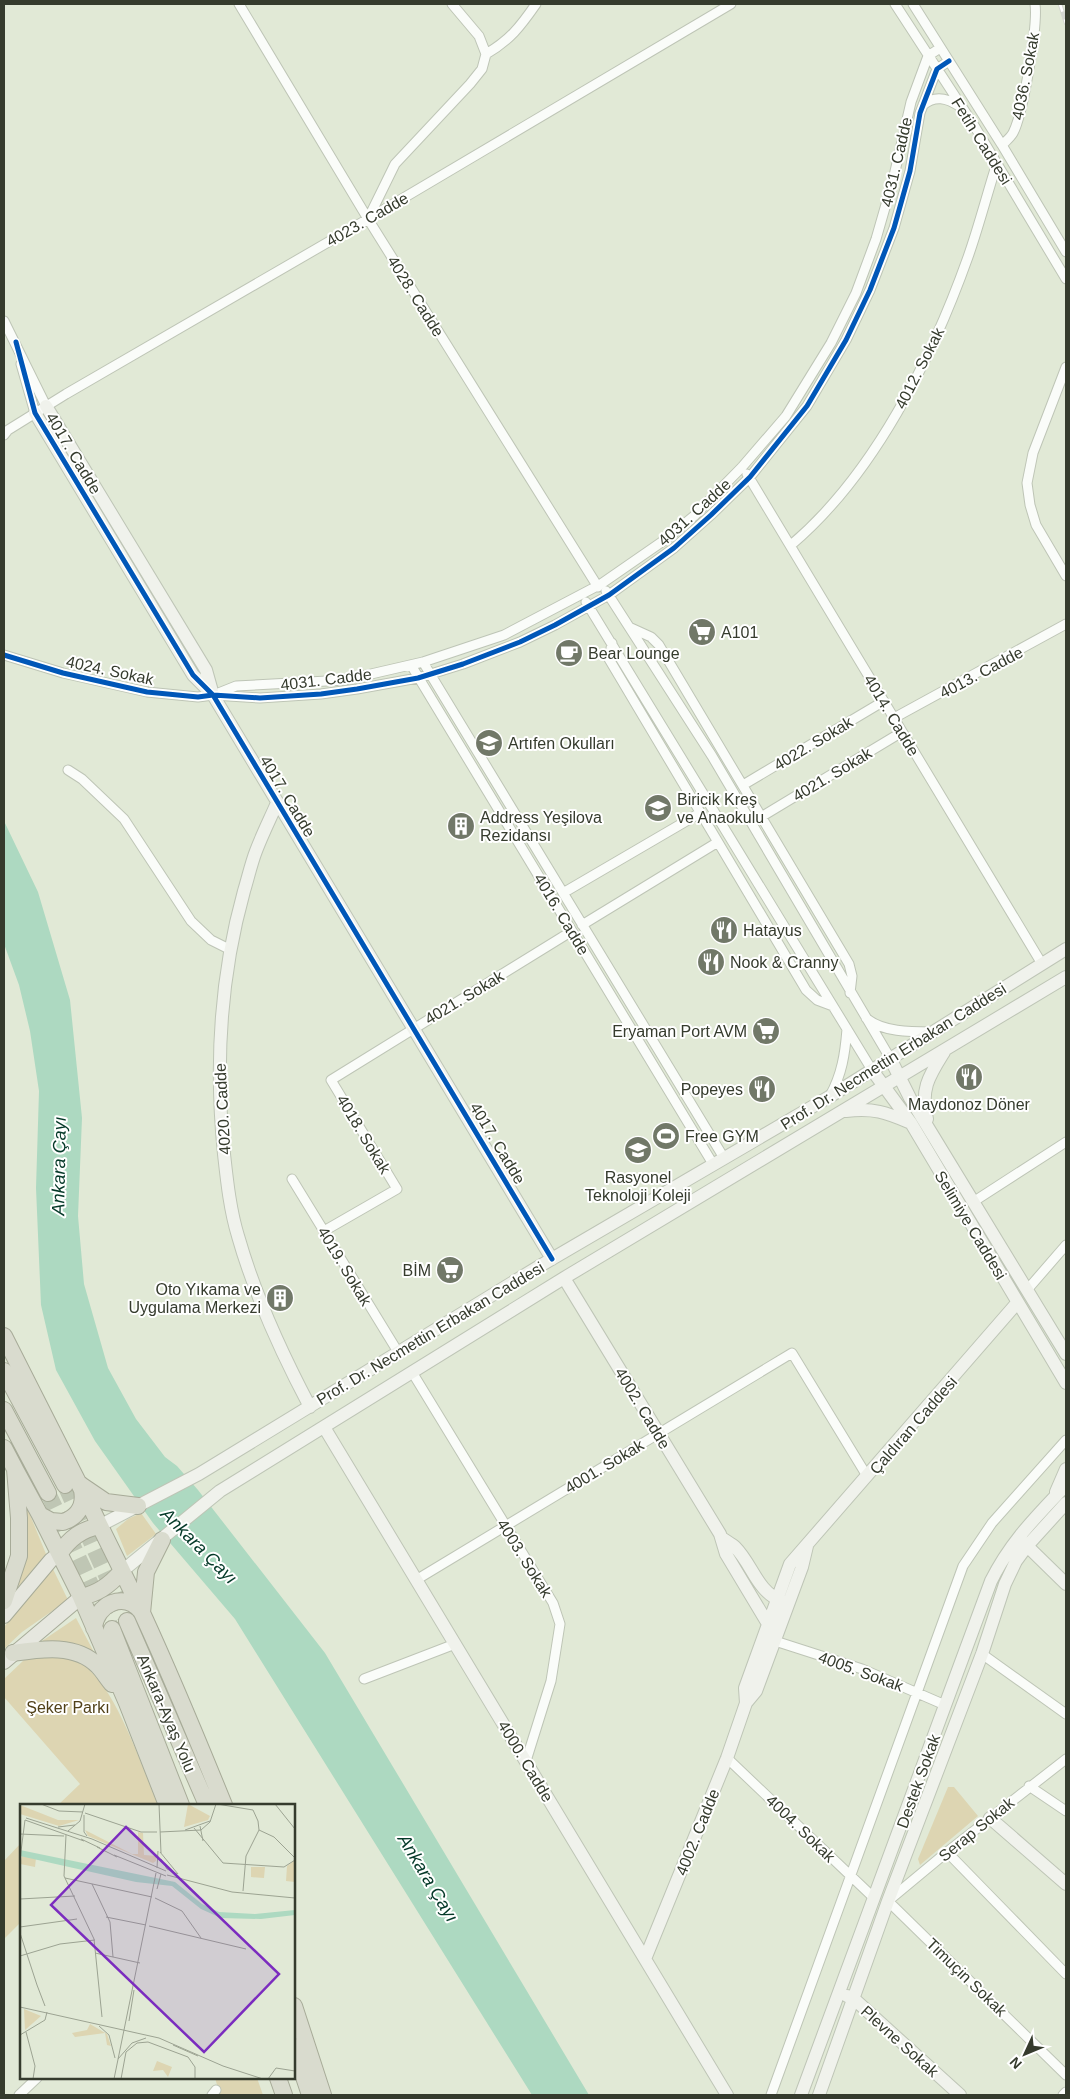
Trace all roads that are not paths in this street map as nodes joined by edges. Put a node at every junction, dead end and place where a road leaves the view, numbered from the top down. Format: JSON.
{"nodes":[{"id":1,"x":239,"y":4,"type":"edge"},
{"id":2,"x":452,"y":4,"type":"edge"},
{"id":3,"x":536,"y":4,"type":"edge"},
{"id":4,"x":731,"y":4,"type":"edge"},
{"id":5,"x":895,"y":4,"type":"edge"},
{"id":6,"x":913,"y":4,"type":"edge"},
{"id":7,"x":1035,"y":4,"type":"edge"},
{"id":8,"x":940,"y":48,"type":"junction"},
{"id":9,"x":486,"y":54,"type":"junction"},
{"id":10,"x":928,"y":56,"type":"junction"},
{"id":11,"x":949,"y":61,"type":"junction"},
{"id":12,"x":937,"y":69,"type":"junction"},
{"id":13,"x":923,"y":105,"type":"junction"},
{"id":14,"x":961,"y":108,"type":"junction"},
{"id":15,"x":1002,"y":145,"type":"junction"},
{"id":16,"x":996,"y":163,"type":"junction"},
{"id":17,"x":368,"y":219,"type":"junction"},
{"id":18,"x":1066,"y":252,"type":"edge"},
{"id":19,"x":1066,"y":279,"type":"edge"},
{"id":20,"x":4,"y":321,"type":"edge"},
{"id":21,"x":16,"y":342,"type":"junction"},
{"id":22,"x":1066,"y":368,"type":"edge"},
{"id":23,"x":40,"y":410,"type":"junction"},
{"id":24,"x":4,"y":435,"type":"edge"},
{"id":25,"x":742,"y":467,"type":"junction"},
{"id":26,"x":750,"y":477,"type":"junction"},
{"id":27,"x":790,"y":545,"type":"junction"},
{"id":28,"x":1066,"y":576,"type":"edge"},
{"id":29,"x":600,"y":586,"type":"junction"},
{"id":30,"x":609,"y":595,"type":"junction"},
{"id":31,"x":582,"y":596,"type":"junction"},
{"id":32,"x":589,"y":606,"type":"junction"},
{"id":33,"x":1066,"y":624,"type":"edge"},
{"id":34,"x":629,"y":627,"type":"junction"},
{"id":35,"x":612,"y":643,"type":"junction"},
{"id":36,"x":4,"y":655,"type":"edge"},
{"id":37,"x":423,"y":662,"type":"junction"},
{"id":38,"x":411,"y":665,"type":"junction"},
{"id":39,"x":431,"y":674,"type":"junction"},
{"id":40,"x":418,"y":678,"type":"junction"},
{"id":41,"x":213,"y":695,"type":"junction"},
{"id":42,"x":884,"y":701,"type":"junction"},
{"id":43,"x":894,"y":718,"type":"junction"},
{"id":44,"x":902,"y":732,"type":"junction"},
{"id":45,"x":68,"y":770,"type":"dead end"},
{"id":46,"x":743,"y":786,"type":"junction"},
{"id":47,"x":277,"y":803,"type":"junction"},
{"id":48,"x":700,"y":813,"type":"junction"},
{"id":49,"x":761,"y":817,"type":"junction"},
{"id":50,"x":718,"y":842,"type":"junction"},
{"id":51,"x":563,"y":893,"type":"junction"},
{"id":52,"x":582,"y":925,"type":"junction"},
{"id":53,"x":572,"y":931,"type":"junction"},
{"id":54,"x":1066,"y":949,"type":"edge"},
{"id":55,"x":231,"y":950,"type":"junction"},
{"id":56,"x":1042,"y":964,"type":"junction"},
{"id":57,"x":1066,"y":978,"type":"edge"},
{"id":58,"x":850,"y":994,"type":"junction"},
{"id":59,"x":833,"y":1006,"type":"junction"},
{"id":60,"x":862,"y":1013,"type":"junction"},
{"id":61,"x":414,"y":1027,"type":"junction"},
{"id":62,"x":847,"y":1029,"type":"junction"},
{"id":63,"x":931,"y":1032,"type":"junction"},
{"id":64,"x":945,"y":1051,"type":"junction"},
{"id":65,"x":890,"y":1058,"type":"junction"},
{"id":66,"x":872,"y":1070,"type":"junction"},
{"id":67,"x":899,"y":1076,"type":"junction"},
{"id":68,"x":330,"y":1080,"type":"joint"},
{"id":69,"x":885,"y":1086,"type":"junction"},
{"id":70,"x":829,"y":1097,"type":"junction"},
{"id":71,"x":843,"y":1111,"type":"junction"},
{"id":72,"x":911,"y":1123,"type":"junction"},
{"id":73,"x":929,"y":1129,"type":"junction"},
{"id":74,"x":1066,"y":1142,"type":"edge"},
{"id":75,"x":718,"y":1161,"type":"junction"},
{"id":76,"x":292,"y":1179,"type":"dead end"},
{"id":77,"x":974,"y":1202,"type":"junction"},
{"id":78,"x":324,"y":1232,"type":"junction"},
{"id":79,"x":1066,"y":1245,"type":"edge"},
{"id":80,"x":552,"y":1259,"type":"junction"},
{"id":81,"x":564,"y":1278,"type":"junction"},
{"id":82,"x":1027,"y":1290,"type":"junction"},
{"id":83,"x":1018,"y":1303,"type":"junction"},
{"id":84,"x":4,"y":1336,"type":"edge"},
{"id":85,"x":398,"y":1352,"type":"junction"},
{"id":86,"x":1066,"y":1354,"type":"edge"},
{"id":87,"x":4,"y":1371,"type":"edge"},
{"id":88,"x":412,"y":1372,"type":"junction"},
{"id":89,"x":1066,"y":1383,"type":"edge"},
{"id":90,"x":310,"y":1407,"type":"junction"},
{"id":91,"x":4,"y":1410,"type":"edge"},
{"id":92,"x":324,"y":1427,"type":"junction"},
{"id":93,"x":658,"y":1432,"type":"junction"},
{"id":94,"x":1066,"y":1440,"type":"edge"},
{"id":95,"x":4,"y":1448,"type":"edge"},
{"id":96,"x":15,"y":1469,"type":"junction"},
{"id":97,"x":1066,"y":1469,"type":"edge"},
{"id":98,"x":868,"y":1476,"type":"junction"},
{"id":99,"x":72,"y":1484,"type":"junction"},
{"id":100,"x":1066,"y":1485,"type":"edge"},
{"id":101,"x":48,"y":1493,"type":"tunnel mouth"},
{"id":102,"x":1054,"y":1499,"type":"junction"},
{"id":103,"x":1066,"y":1503,"type":"edge"},
{"id":104,"x":138,"y":1506,"type":"junction"},
{"id":105,"x":40,"y":1515,"type":"junction"},
{"id":106,"x":99,"y":1526,"type":"junction"},
{"id":107,"x":505,"y":1526,"type":"junction"},
{"id":108,"x":722,"y":1538,"type":"junction"},
{"id":109,"x":162,"y":1540,"type":"junction"},
{"id":110,"x":1022,"y":1541,"type":"junction"},
{"id":111,"x":60,"y":1553,"type":"junction"},
{"id":112,"x":121,"y":1572,"type":"junction"},
{"id":113,"x":416,"y":1580,"type":"junction"},
{"id":114,"x":1066,"y":1584,"type":"edge"},
{"id":115,"x":81,"y":1597,"type":"junction"},
{"id":116,"x":4,"y":1601,"type":"edge"},
{"id":117,"x":783,"y":1601,"type":"junction"},
{"id":118,"x":142,"y":1613,"type":"junction"},
{"id":119,"x":4,"y":1616,"type":"edge"},
{"id":120,"x":127,"y":1621,"type":"tunnel mouth"},
{"id":121,"x":774,"y":1626,"type":"junction"},
{"id":122,"x":94,"y":1628,"type":"junction"},
{"id":123,"x":112,"y":1629,"type":"tunnel mouth"},
{"id":124,"x":775,"y":1641,"type":"junction"},
{"id":125,"x":455,"y":1644,"type":"junction"},
{"id":126,"x":982,"y":1654,"type":"junction"},
{"id":127,"x":8,"y":1657,"type":"edge"},
{"id":128,"x":364,"y":1679,"type":"dead end"},
{"id":129,"x":917,"y":1693,"type":"junction"},
{"id":130,"x":127,"y":1703,"type":"junction"},
{"id":131,"x":746,"y":1703,"type":"junction"},
{"id":132,"x":946,"y":1705,"type":"junction"},
{"id":133,"x":1066,"y":1714,"type":"edge"},
{"id":134,"x":727,"y":1758,"type":"junction"},
{"id":135,"x":1066,"y":1759,"type":"edge"},
{"id":136,"x":526,"y":1761,"type":"junction"},
{"id":137,"x":1030,"y":1786,"type":"junction"},
{"id":138,"x":167,"y":1804,"type":"edge"},
{"id":139,"x":181,"y":1804,"type":"edge"},
{"id":140,"x":207,"y":1804,"type":"edge"},
{"id":141,"x":224,"y":1804,"type":"edge"},
{"id":142,"x":1066,"y":1811,"type":"edge"},
{"id":143,"x":990,"y":1818,"type":"junction"},
{"id":144,"x":947,"y":1852,"type":"junction"},
{"id":145,"x":850,"y":1875,"type":"junction"},
{"id":146,"x":1066,"y":1884,"type":"edge"},
{"id":147,"x":874,"y":1898,"type":"junction"},
{"id":148,"x":888,"y":1901,"type":"junction"},
{"id":149,"x":645,"y":1959,"type":"junction"},
{"id":150,"x":1066,"y":1974,"type":"edge"},
{"id":151,"x":837,"y":1992,"type":"junction"},
{"id":152,"x":853,"y":1998,"type":"junction"},
{"id":153,"x":295,"y":2009,"type":"edge"},
{"id":154,"x":295,"y":2041,"type":"edge"},
{"id":155,"x":295,"y":2050,"type":"edge"},
{"id":156,"x":300,"y":2064,"type":"junction"},
{"id":157,"x":1066,"y":2075,"type":"edge"},
{"id":158,"x":36,"y":2079,"type":"edge"},
{"id":159,"x":1066,"y":2092,"type":"edge"},
{"id":160,"x":19,"y":2095,"type":"edge"},
{"id":161,"x":310,"y":2095,"type":"edge"},
{"id":162,"x":323,"y":2095,"type":"edge"},
{"id":163,"x":727,"y":2095,"type":"edge"},
{"id":164,"x":771,"y":2095,"type":"edge"},
{"id":165,"x":801,"y":2095,"type":"edge"},
{"id":166,"x":819,"y":2095,"type":"edge"},
{"id":167,"x":960,"y":2095,"type":"edge"},
{"id":168,"x":1063,"y":2095,"type":"edge"}],
"edges":[{"from":1,"to":17,"type":"street","name":"4028. Cadde"},
{"from":2,"to":9,"type":"street"},
{"from":3,"to":9,"type":"street"},
{"from":4,"to":17,"type":"street","name":"4023. Cadde"},
{"from":5,"to":10,"type":"street","name":"Fetih Caddesi"},
{"from":6,"to":8,"type":"street","name":"Fetih Caddesi"},
{"from":7,"to":15,"type":"street","name":"4036. Sokak"},
{"from":8,"to":10,"type":"street"},
{"from":8,"to":11,"type":"street","name":"Fetih Caddesi"},
{"from":9,"to":17,"type":"street"},
{"from":10,"to":12,"type":"street","name":"Fetih Caddesi"},
{"from":10,"to":25,"type":"street","name":"4031. Cadde"},
{"from":11,"to":12,"type":"street"},
{"from":11,"to":15,"type":"street","name":"Fetih Caddesi"},
{"from":12,"to":13,"type":"street","name":"4031. Cadde"},
{"from":12,"to":14,"type":"street","name":"Fetih Caddesi"},
{"from":13,"to":14,"type":"street","name":"4031. Cadde"},
{"from":13,"to":26,"type":"street","name":"4031. Cadde"},
{"from":14,"to":16,"type":"street","name":"Fetih Caddesi"},
{"from":15,"to":18,"type":"street","name":"Fetih Caddesi"},
{"from":16,"to":19,"type":"street","name":"Fetih Caddesi"},
{"from":16,"to":27,"type":"street","name":"4012. Sokak"},
{"from":17,"to":23,"type":"street","name":"4023. Cadde"},
{"from":17,"to":29,"type":"street","name":"4028. Cadde"},
{"from":20,"to":21,"type":"street","name":"4017. Cadde"},
{"from":21,"to":23,"type":"street","name":"4017. Cadde"},
{"from":21,"to":23,"type":"street","name":"4017. Cadde"},
{"from":22,"to":28,"type":"street"},
{"from":23,"to":24,"type":"street","name":"4023. Cadde"},
{"from":23,"to":41,"type":"street","name":"4017. Cadde"},
{"from":25,"to":26,"type":"street","name":"4014. Cadde"},
{"from":25,"to":29,"type":"street","name":"4031. Cadde"},
{"from":26,"to":27,"type":"street","name":"4014. Cadde"},
{"from":26,"to":30,"type":"street","name":"4031. Cadde"},
{"from":27,"to":42,"type":"street","name":"4014. Cadde"},
{"from":29,"to":30,"type":"street","name":"4028. Cadde"},
{"from":29,"to":31,"type":"street","name":"4031. Cadde"},
{"from":30,"to":32,"type":"street","name":"4031. Cadde"},
{"from":30,"to":34,"type":"street","name":"4028. Cadde"},
{"from":31,"to":32,"type":"street"},
{"from":31,"to":37,"type":"street","name":"4031. Cadde"},
{"from":32,"to":35,"type":"street"},
{"from":32,"to":39,"type":"street","name":"4031. Cadde"},
{"from":33,"to":43,"type":"street","name":"4013. Cadde"},
{"from":34,"to":46,"type":"street"},
{"from":34,"to":58,"type":"street","name":"4028. Cadde"},
{"from":35,"to":48,"type":"street"},
{"from":35,"to":59,"type":"street"},
{"from":36,"to":41,"type":"street","name":"4024. Sokak"},
{"from":37,"to":38,"type":"street","name":"4031. Cadde"},
{"from":37,"to":39,"type":"street","name":"4016. Cadde"},
{"from":38,"to":40,"type":"street","name":"4016. Cadde"},
{"from":38,"to":41,"type":"street","name":"4031. Cadde"},
{"from":39,"to":40,"type":"street","name":"4031. Cadde"},
{"from":39,"to":51,"type":"street","name":"4016. Cadde"},
{"from":40,"to":41,"type":"street","name":"4031. Cadde"},
{"from":40,"to":53,"type":"street","name":"4016. Cadde"},
{"from":41,"to":47,"type":"street","name":"4017. Cadde"},
{"from":42,"to":43,"type":"street","name":"4014. Cadde"},
{"from":42,"to":46,"type":"street","name":"4022. Sokak"},
{"from":43,"to":44,"type":"street","name":"4014. Cadde"},
{"from":44,"to":49,"type":"street","name":"4021. Sokak"},
{"from":44,"to":56,"type":"street","name":"4014. Cadde"},
{"from":45,"to":55,"type":"street"},
{"from":46,"to":49,"type":"street"},
{"from":47,"to":55,"type":"street","name":"4020. Cadde"},
{"from":47,"to":61,"type":"street","name":"4017. Cadde"},
{"from":48,"to":50,"type":"street"},
{"from":48,"to":51,"type":"street"},
{"from":49,"to":58,"type":"street"},
{"from":50,"to":52,"type":"street"},
{"from":50,"to":59,"type":"street"},
{"from":51,"to":52,"type":"street","name":"4016. Cadde"},
{"from":52,"to":75,"type":"street","name":"4016. Cadde"},
{"from":53,"to":61,"type":"street","name":"4021. Sokak"},
{"from":53,"to":75,"type":"street","name":"4016. Cadde"},
{"from":54,"to":56,"type":"street","name":"Prof. Dr. Necmettin Erbakan Caddesi"},
{"from":55,"to":90,"type":"street","name":"4020. Cadde"},
{"from":56,"to":63,"type":"street","name":"Prof. Dr. Necmettin Erbakan Caddesi"},
{"from":57,"to":64,"type":"street","name":"Prof. Dr. Necmettin Erbakan Caddesi"},
{"from":58,"to":60,"type":"street","name":"4028. Cadde"},
{"from":59,"to":62,"type":"street"},
{"from":60,"to":63,"type":"street"},
{"from":60,"to":65,"type":"street","name":"4028. Cadde"},
{"from":61,"to":68,"type":"street","name":"4021. Sokak"},
{"from":61,"to":80,"type":"street","name":"4017. Cadde"},
{"from":62,"to":66,"type":"street"},
{"from":62,"to":70,"type":"street"},
{"from":63,"to":65,"type":"street","name":"Prof. Dr. Necmettin Erbakan Caddesi"},
{"from":64,"to":67,"type":"street","name":"Prof. Dr. Necmettin Erbakan Caddesi"},
{"from":64,"to":73,"type":"street"},
{"from":65,"to":66,"type":"street","name":"Prof. Dr. Necmettin Erbakan Caddesi"},
{"from":65,"to":67,"type":"street","name":"Selimiye Caddesi"},
{"from":66,"to":69,"type":"street","name":"Selimiye Caddesi"},
{"from":66,"to":70,"type":"street","name":"Prof. Dr. Necmettin Erbakan Caddesi"},
{"from":67,"to":69,"type":"street","name":"Prof. Dr. Necmettin Erbakan Caddesi"},
{"from":67,"to":73,"type":"street","name":"Selimiye Caddesi"},
{"from":68,"to":78,"type":"street","name":"4018. Sokak"},
{"from":69,"to":71,"type":"street","name":"Prof. Dr. Necmettin Erbakan Caddesi"},
{"from":69,"to":72,"type":"street","name":"Selimiye Caddesi"},
{"from":70,"to":75,"type":"street","name":"Prof. Dr. Necmettin Erbakan Caddesi"},
{"from":71,"to":72,"type":"street"},
{"from":71,"to":81,"type":"street","name":"Prof. Dr. Necmettin Erbakan Caddesi"},
{"from":72,"to":83,"type":"street","name":"Selimiye Caddesi"},
{"from":73,"to":77,"type":"street","name":"Selimiye Caddesi"},
{"from":74,"to":77,"type":"street"},
{"from":75,"to":80,"type":"street","name":"Prof. Dr. Necmettin Erbakan Caddesi"},
{"from":76,"to":78,"type":"street","name":"4019. Sokak"},
{"from":77,"to":82,"type":"street","name":"Selimiye Caddesi"},
{"from":78,"to":85,"type":"street","name":"4019. Sokak"},
{"from":79,"to":82,"type":"street"},
{"from":80,"to":85,"type":"street","name":"Prof. Dr. Necmettin Erbakan Caddesi"},
{"from":81,"to":88,"type":"street","name":"Prof. Dr. Necmettin Erbakan Caddesi"},
{"from":81,"to":93,"type":"street","name":"4002. Cadde"},
{"from":82,"to":86,"type":"street","name":"Selimiye Caddesi"},
{"from":83,"to":89,"type":"street","name":"Selimiye Caddesi"},
{"from":83,"to":98,"type":"street","name":"Çaldıran Caddesi"},
{"from":84,"to":99,"type":"highway"},
{"from":85,"to":90,"type":"street","name":"Prof. Dr. Necmettin Erbakan Caddesi"},
{"from":87,"to":99,"type":"highway"},
{"from":88,"to":92,"type":"street","name":"Prof. Dr. Necmettin Erbakan Caddesi"},
{"from":88,"to":107,"type":"street","name":"4003. Sokak"},
{"from":90,"to":104,"type":"street","name":"Prof. Dr. Necmettin Erbakan Caddesi"},
{"from":91,"to":101,"type":"highway"},
{"from":92,"to":109,"type":"street","name":"Prof. Dr. Necmettin Erbakan Caddesi"},
{"from":92,"to":113,"type":"street","name":"4000. Cadde"},
{"from":93,"to":98,"type":"street","name":"4001. Sokak"},
{"from":93,"to":107,"type":"street","name":"4001. Sokak"},
{"from":93,"to":108,"type":"street","name":"4002. Cadde"},
{"from":94,"to":129,"type":"street"},
{"from":95,"to":96,"type":"highway"},
{"from":96,"to":105,"type":"highway"},
{"from":96,"to":116,"type":"highway"},
{"from":97,"to":102,"type":"street"},
{"from":98,"to":117,"type":"street","name":"Çaldıran Caddesi"},
{"from":99,"to":104,"type":"highway"},
{"from":99,"to":105,"type":"highway"},
{"from":99,"to":106,"type":"highway"},
{"from":100,"to":102,"type":"street","name":"Destek Sokak"},
{"from":102,"to":110,"type":"street","name":"Destek Sokak"},
{"from":103,"to":110,"type":"street","name":"Destek Sokak"},
{"from":104,"to":106,"type":"street","name":"Prof. Dr. Necmettin Erbakan Caddesi"},
{"from":105,"to":111,"type":"highway"},
{"from":106,"to":111,"type":"highway"},
{"from":106,"to":112,"type":"highway"},
{"from":107,"to":113,"type":"street","name":"4001. Sokak"},
{"from":107,"to":136,"type":"street","name":"4003. Sokak"},
{"from":108,"to":117,"type":"street","name":"4002. Cadde"},
{"from":108,"to":121,"type":"street","name":"4002. Cadde"},
{"from":109,"to":112,"type":"street","name":"Prof. Dr. Necmettin Erbakan Caddesi"},
{"from":109,"to":118,"type":"highway"},
{"from":110,"to":114,"type":"street"},
{"from":110,"to":126,"type":"street","name":"Destek Sokak"},
{"from":110,"to":132,"type":"street","name":"Destek Sokak"},
{"from":111,"to":115,"type":"highway"},
{"from":111,"to":119,"type":"main road"},
{"from":112,"to":115,"type":"highway"},
{"from":112,"to":118,"type":"highway"},
{"from":113,"to":125,"type":"street","name":"4000. Cadde"},
{"from":115,"to":122,"type":"highway"},
{"from":115,"to":127,"type":"main road"},
{"from":117,"to":121,"type":"street","name":"4002. Cadde"},
{"from":118,"to":122,"type":"highway"},
{"from":118,"to":141,"type":"highway"},
{"from":120,"to":140,"type":"highway","name":"Ankara-Ayaş Yolu"},
{"from":121,"to":124,"type":"street","name":"4002. Cadde"},
{"from":121,"to":131,"type":"street","name":"4002. Cadde"},
{"from":122,"to":130,"type":"highway"},
{"from":123,"to":139,"type":"highway","name":"Ankara-Ayaş Yolu"},
{"from":124,"to":129,"type":"street","name":"4005. Sokak"},
{"from":124,"to":131,"type":"street","name":"4002. Cadde"},
{"from":125,"to":128,"type":"street"},
{"from":125,"to":136,"type":"street","name":"4000. Cadde"},
{"from":126,"to":133,"type":"street"},
{"from":126,"to":148,"type":"street","name":"Destek Sokak"},
{"from":127,"to":130,"type":"highway"},
{"from":129,"to":132,"type":"street","name":"4005. Sokak"},
{"from":129,"to":145,"type":"street"},
{"from":130,"to":138,"type":"highway"},
{"from":131,"to":134,"type":"street","name":"4002. Cadde"},
{"from":132,"to":147,"type":"street","name":"Destek Sokak"},
{"from":134,"to":145,"type":"street","name":"4004. Sokak"},
{"from":134,"to":149,"type":"street","name":"4002. Cadde"},
{"from":135,"to":137,"type":"street","name":"Serap Sokak"},
{"from":136,"to":149,"type":"street","name":"4000. Cadde"},
{"from":137,"to":142,"type":"street"},
{"from":137,"to":143,"type":"street","name":"Serap Sokak"},
{"from":143,"to":144,"type":"street","name":"Serap Sokak"},
{"from":143,"to":146,"type":"street"},
{"from":144,"to":148,"type":"street","name":"Serap Sokak"},
{"from":144,"to":150,"type":"street"},
{"from":145,"to":147,"type":"street","name":"4004. Sokak"},
{"from":145,"to":164,"type":"street"},
{"from":147,"to":151,"type":"street","name":"Destek Sokak"},
{"from":148,"to":152,"type":"street","name":"Destek Sokak"},
{"from":148,"to":157,"type":"street","name":"Timuçin Sokak"},
{"from":149,"to":163,"type":"street","name":"4000. Cadde"},
{"from":151,"to":152,"type":"street","name":"Plevne Sokak"},
{"from":151,"to":165,"type":"street","name":"Destek Sokak"},
{"from":152,"to":166,"type":"street","name":"Destek Sokak"},
{"from":152,"to":167,"type":"street","name":"Plevne Sokak"},
{"from":153,"to":162,"type":"highway"},
{"from":154,"to":156,"type":"highway"},
{"from":155,"to":156,"type":"highway"},
{"from":156,"to":161,"type":"highway"},
{"from":158,"to":160,"type":"street"},
{"from":159,"to":168,"type":"street"}]}
